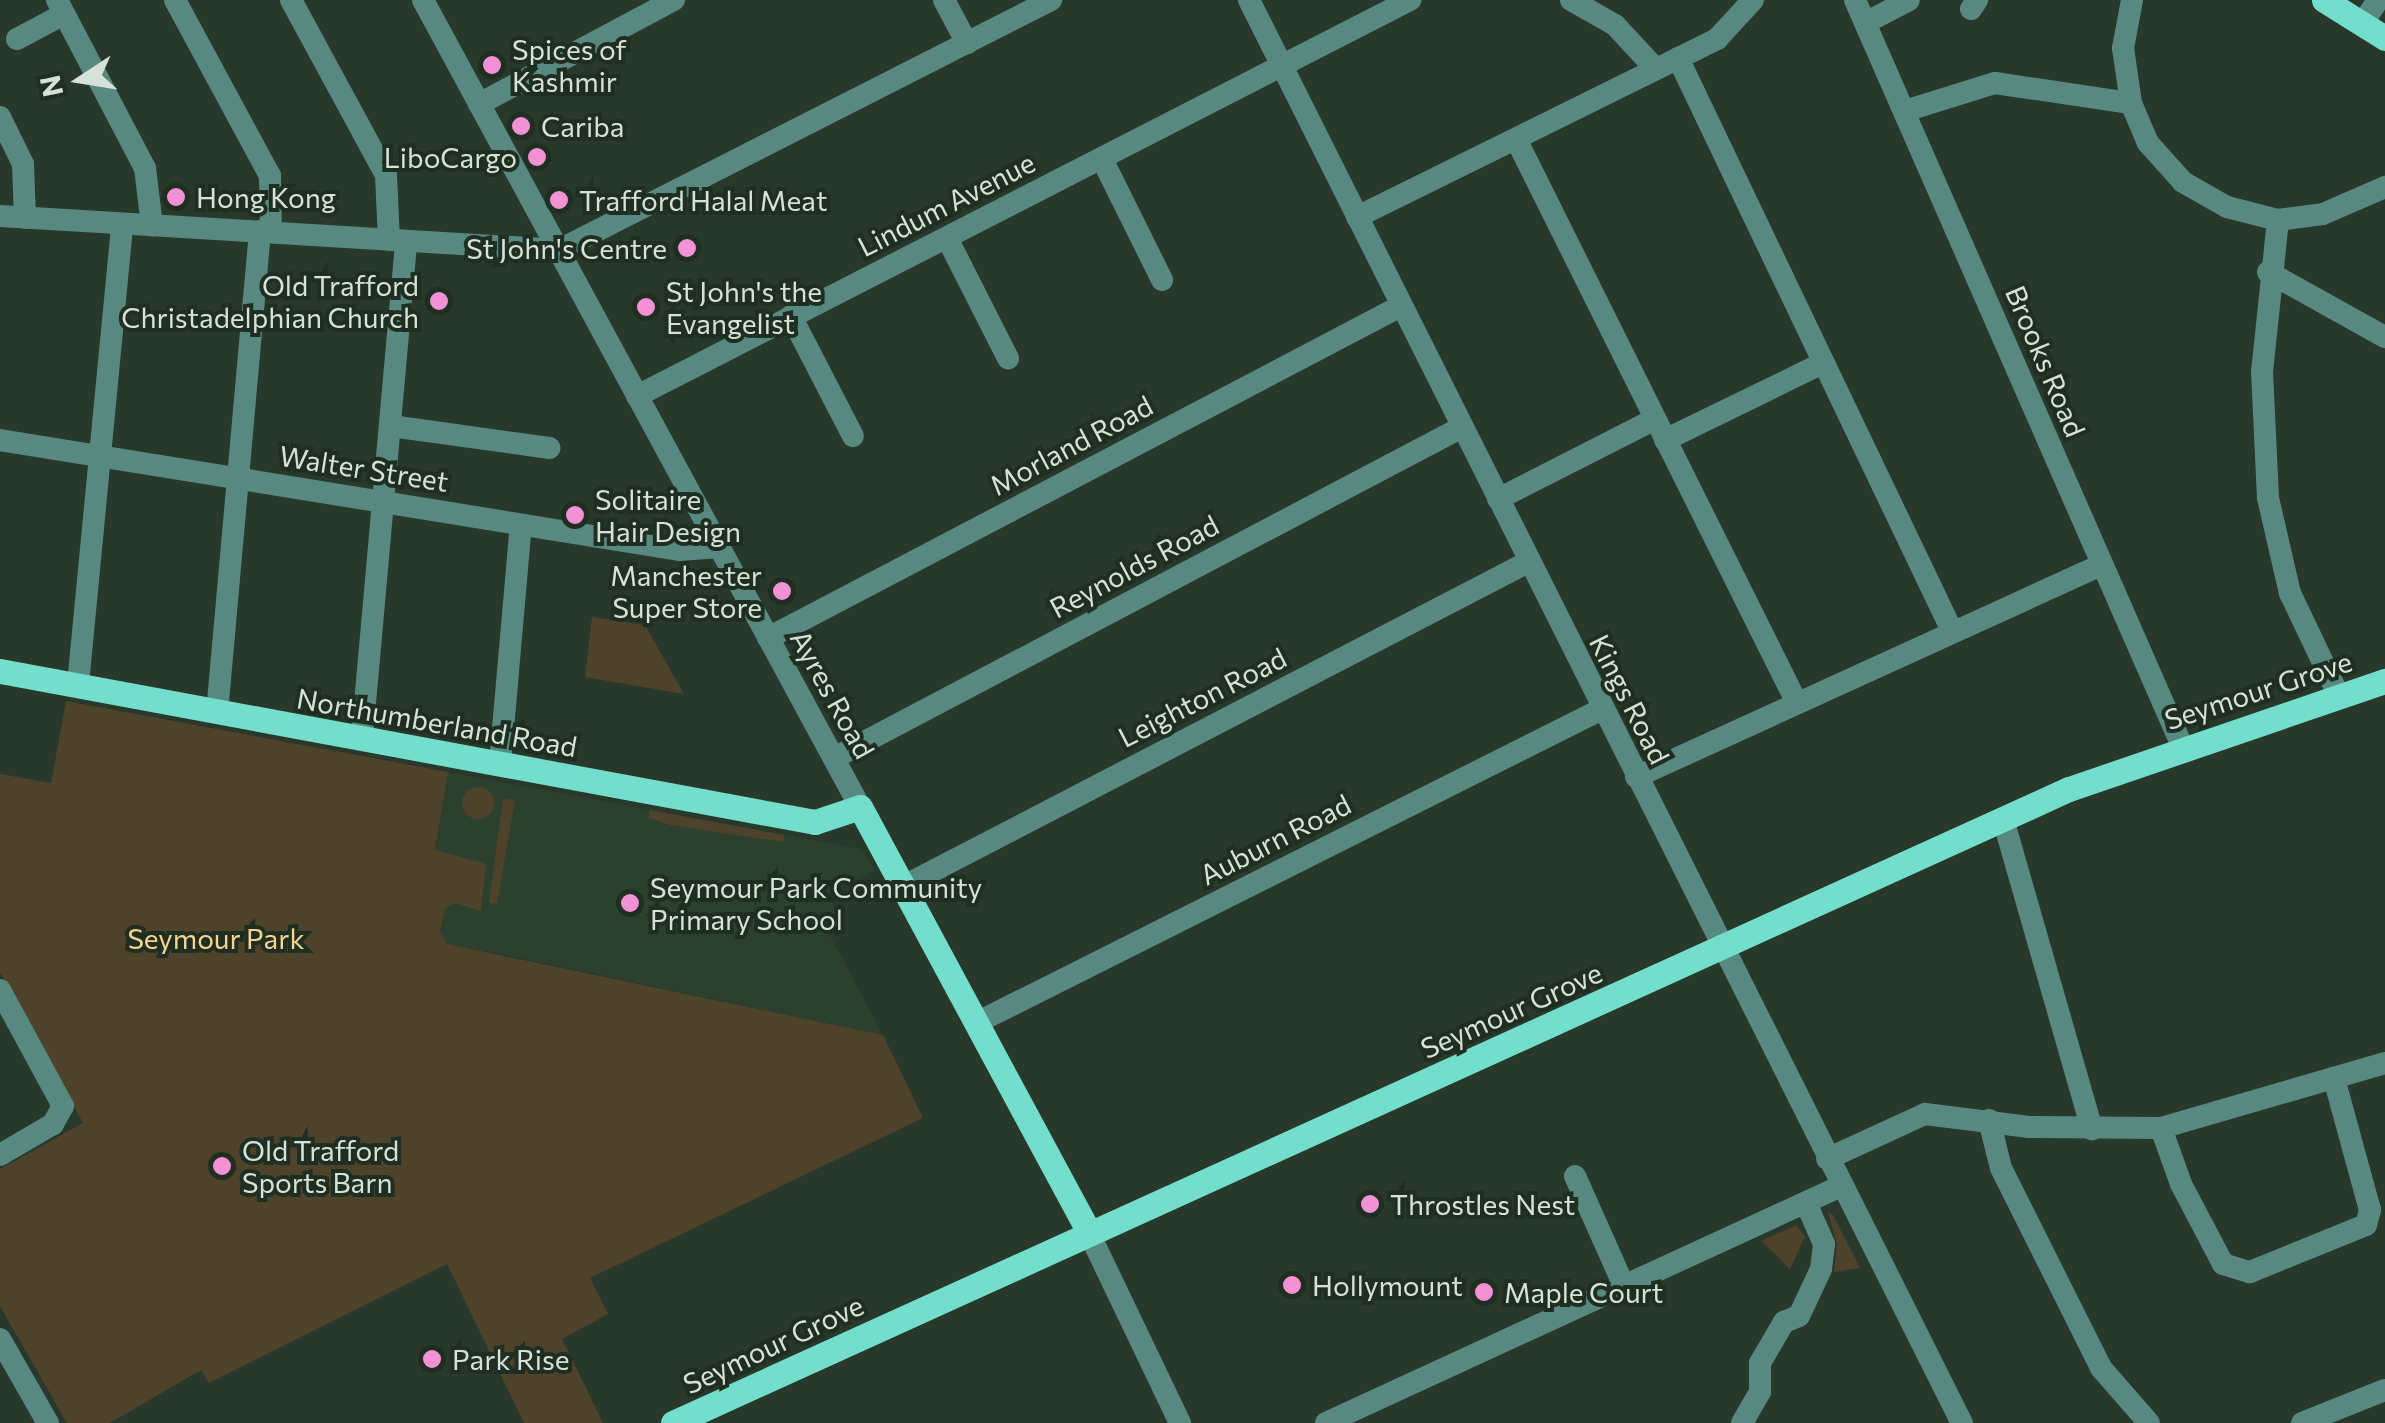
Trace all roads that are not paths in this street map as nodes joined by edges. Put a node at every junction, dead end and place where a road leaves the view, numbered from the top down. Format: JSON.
{"nodes":[{"id":1,"x":175,"y":0,"type":"edge"},
{"id":2,"x":291,"y":0,"type":"edge"},
{"id":3,"x":423,"y":0,"type":"edge"},
{"id":4,"x":674,"y":0,"type":"edge"},
{"id":5,"x":944,"y":0,"type":"edge"},
{"id":6,"x":1051,"y":0,"type":"edge"},
{"id":7,"x":1249,"y":0,"type":"edge"},
{"id":8,"x":1410,"y":0,"type":"edge"},
{"id":9,"x":1571,"y":0,"type":"edge"},
{"id":10,"x":1754,"y":0,"type":"edge"},
{"id":11,"x":1856,"y":0,"type":"edge"},
{"id":12,"x":1909,"y":0,"type":"edge"},
{"id":13,"x":2132,"y":0,"type":"edge"},
{"id":14,"x":2324,"y":0,"type":"edge"},
{"id":15,"x":2378,"y":0,"type":"edge"},
{"id":16,"x":61,"y":7,"type":"edge"},
{"id":17,"x":1866,"y":22,"type":"junction"},
{"id":18,"x":2362,"y":24,"type":"junction"},
{"id":19,"x":17,"y":38,"type":"dead end"},
{"id":20,"x":2385,"y":38,"type":"edge"},
{"id":21,"x":967,"y":43,"type":"junction"},
{"id":22,"x":1678,"y":58,"type":"junction"},
{"id":23,"x":1283,"y":67,"type":"junction"},
{"id":24,"x":1655,"y":68,"type":"junction"},
{"id":25,"x":2131,"y":103,"type":"junction"},
{"id":26,"x":479,"y":104,"type":"junction"},
{"id":27,"x":1904,"y":110,"type":"junction"},
{"id":28,"x":0,"y":116,"type":"edge"},
{"id":29,"x":1516,"y":138,"type":"junction"},
{"id":30,"x":1102,"y":159,"type":"junction"},
{"id":31,"x":2385,"y":188,"type":"edge"},
{"id":32,"x":0,"y":216,"type":"edge"},
{"id":33,"x":1357,"y":217,"type":"junction"},
{"id":34,"x":25,"y":218,"type":"junction"},
{"id":35,"x":2278,"y":220,"type":"junction"},
{"id":36,"x":122,"y":224,"type":"junction"},
{"id":37,"x":152,"y":226,"type":"junction"},
{"id":38,"x":265,"y":231,"type":"junction"},
{"id":39,"x":947,"y":238,"type":"junction"},
{"id":40,"x":397,"y":240,"type":"junction"},
{"id":41,"x":559,"y":250,"type":"junction"},
{"id":42,"x":2268,"y":272,"type":"junction"},
{"id":43,"x":1162,"y":280,"type":"dead end"},
{"id":44,"x":1400,"y":306,"type":"junction"},
{"id":45,"x":791,"y":316,"type":"junction"},
{"id":46,"x":2385,"y":336,"type":"edge"},
{"id":47,"x":1008,"y":358,"type":"dead end"},
{"id":48,"x":1821,"y":364,"type":"junction"},
{"id":49,"x":637,"y":396,"type":"junction"},
{"id":50,"x":391,"y":426,"type":"junction"},
{"id":51,"x":1462,"y":428,"type":"junction"},
{"id":52,"x":1660,"y":429,"type":"junction"},
{"id":53,"x":853,"y":436,"type":"dead end"},
{"id":54,"x":0,"y":440,"type":"edge"},
{"id":55,"x":549,"y":448,"type":"dead end"},
{"id":56,"x":100,"y":456,"type":"junction"},
{"id":57,"x":239,"y":479,"type":"junction"},
{"id":58,"x":1498,"y":498,"type":"junction"},
{"id":59,"x":384,"y":501,"type":"junction"},
{"id":60,"x":521,"y":525,"type":"junction"},
{"id":61,"x":718,"y":547,"type":"junction"},
{"id":62,"x":1528,"y":562,"type":"junction"},
{"id":63,"x":2102,"y":566,"type":"junction"},
{"id":64,"x":1952,"y":631,"type":"junction"},
{"id":65,"x":768,"y":638,"type":"junction"},
{"id":66,"x":0,"y":671,"type":"edge"},
{"id":67,"x":2385,"y":681,"type":"edge"},
{"id":68,"x":78,"y":684,"type":"junction"},
{"id":69,"x":2338,"y":694,"type":"junction"},
{"id":70,"x":1796,"y":702,"type":"junction"},
{"id":71,"x":1602,"y":709,"type":"junction"},
{"id":72,"x":217,"y":713,"type":"junction"},
{"id":73,"x":362,"y":737,"type":"junction"},
{"id":74,"x":2182,"y":746,"type":"junction"},
{"id":75,"x":834,"y":758,"type":"junction"},
{"id":76,"x":500,"y":763,"type":"junction"},
{"id":77,"x":1636,"y":777,"type":"junction"},
{"id":78,"x":860,"y":807,"type":"junction"},
{"id":79,"x":2003,"y":818,"type":"junction"},
{"id":80,"x":904,"y":886,"type":"junction"},
{"id":81,"x":1720,"y":949,"type":"junction"},
{"id":82,"x":0,"y":990,"type":"edge"},
{"id":83,"x":976,"y":1023,"type":"junction"},
{"id":84,"x":2385,"y":1063,"type":"edge"},
{"id":85,"x":2334,"y":1078,"type":"junction"},
{"id":86,"x":1989,"y":1120,"type":"junction"},
{"id":87,"x":2161,"y":1128,"type":"junction"},
{"id":88,"x":2092,"y":1130,"type":"junction"},
{"id":89,"x":0,"y":1155,"type":"edge"},
{"id":90,"x":1827,"y":1159,"type":"junction"},
{"id":91,"x":1574,"y":1176,"type":"dead end"},
{"id":92,"x":1841,"y":1186,"type":"junction"},
{"id":93,"x":1806,"y":1203,"type":"junction"},
{"id":94,"x":1088,"y":1233,"type":"junction"},
{"id":95,"x":1624,"y":1286,"type":"junction"},
{"id":96,"x":0,"y":1339,"type":"edge"},
{"id":97,"x":2385,"y":1390,"type":"edge"},
{"id":98,"x":1351,"y":1418,"type":"edge"},
{"id":99,"x":48,"y":1423,"type":"edge"},
{"id":100,"x":673,"y":1423,"type":"edge"},
{"id":101,"x":1180,"y":1423,"type":"edge"},
{"id":102,"x":1326,"y":1423,"type":"edge"},
{"id":103,"x":1742,"y":1423,"type":"edge"},
{"id":104,"x":1962,"y":1423,"type":"edge"},
{"id":105,"x":2149,"y":1423,"type":"edge"},
{"id":106,"x":2302,"y":1423,"type":"edge"}],
"edges":[{"from":1,"to":38,"type":"street"},
{"from":2,"to":40,"type":"street"},
{"from":3,"to":26,"type":"street","name":"Ayres Road"},
{"from":4,"to":26,"type":"street"},
{"from":5,"to":21,"type":"street"},
{"from":6,"to":21,"type":"street"},
{"from":7,"to":23,"type":"street","name":"Kings Road"},
{"from":8,"to":23,"type":"street","name":"Lindum Avenue"},
{"from":9,"to":24,"type":"street"},
{"from":10,"to":22,"type":"street"},
{"from":11,"to":17,"type":"street","name":"Brooks Road"},
{"from":12,"to":17,"type":"street"},
{"from":13,"to":25,"type":"street"},
{"from":14,"to":18,"type":"main road"},
{"from":15,"to":18,"type":"street"},
{"from":16,"to":19,"type":"street"},
{"from":16,"to":37,"type":"street"},
{"from":17,"to":27,"type":"street","name":"Brooks Road"},
{"from":18,"to":20,"type":"main road"},
{"from":21,"to":41,"type":"street"},
{"from":22,"to":24,"type":"street"},
{"from":22,"to":48,"type":"street"},
{"from":23,"to":30,"type":"street","name":"Lindum Avenue"},
{"from":23,"to":33,"type":"street","name":"Kings Road"},
{"from":24,"to":29,"type":"street"},
{"from":25,"to":27,"type":"street"},
{"from":25,"to":35,"type":"street"},
{"from":26,"to":41,"type":"street","name":"Ayres Road"},
{"from":27,"to":63,"type":"street","name":"Brooks Road"},
{"from":28,"to":34,"type":"street"},
{"from":29,"to":33,"type":"street"},
{"from":29,"to":52,"type":"street"},
{"from":30,"to":39,"type":"street","name":"Lindum Avenue"},
{"from":30,"to":43,"type":"street"},
{"from":31,"to":35,"type":"street"},
{"from":32,"to":34,"type":"street"},
{"from":33,"to":44,"type":"street","name":"Kings Road"},
{"from":34,"to":36,"type":"street"},
{"from":35,"to":42,"type":"street"},
{"from":36,"to":37,"type":"street"},
{"from":36,"to":56,"type":"street"},
{"from":37,"to":38,"type":"street"},
{"from":38,"to":40,"type":"street"},
{"from":38,"to":57,"type":"street"},
{"from":39,"to":45,"type":"street","name":"Lindum Avenue"},
{"from":39,"to":47,"type":"street"},
{"from":40,"to":41,"type":"street"},
{"from":40,"to":50,"type":"street"},
{"from":41,"to":49,"type":"street","name":"Ayres Road"},
{"from":42,"to":46,"type":"street"},
{"from":42,"to":69,"type":"street"},
{"from":44,"to":51,"type":"street","name":"Kings Road"},
{"from":44,"to":65,"type":"street","name":"Morland Road"},
{"from":45,"to":49,"type":"street","name":"Lindum Avenue"},
{"from":45,"to":53,"type":"street"},
{"from":48,"to":52,"type":"street"},
{"from":48,"to":64,"type":"street"},
{"from":49,"to":61,"type":"street","name":"Ayres Road"},
{"from":50,"to":55,"type":"street"},
{"from":50,"to":59,"type":"street"},
{"from":51,"to":58,"type":"street","name":"Kings Road"},
{"from":51,"to":75,"type":"street","name":"Reynolds Road"},
{"from":52,"to":58,"type":"street"},
{"from":52,"to":70,"type":"street"},
{"from":54,"to":56,"type":"street","name":"Walter Street"},
{"from":56,"to":57,"type":"street","name":"Walter Street"},
{"from":56,"to":68,"type":"street"},
{"from":57,"to":59,"type":"street","name":"Walter Street"},
{"from":57,"to":72,"type":"street"},
{"from":58,"to":62,"type":"street","name":"Kings Road"},
{"from":59,"to":60,"type":"street","name":"Walter Street"},
{"from":59,"to":73,"type":"street"},
{"from":60,"to":61,"type":"street","name":"Walter Street"},
{"from":60,"to":76,"type":"street"},
{"from":61,"to":65,"type":"street","name":"Ayres Road"},
{"from":62,"to":71,"type":"street","name":"Kings Road"},
{"from":62,"to":80,"type":"street","name":"Leighton Road"},
{"from":63,"to":64,"type":"street"},
{"from":63,"to":74,"type":"street","name":"Brooks Road"},
{"from":64,"to":70,"type":"street"},
{"from":65,"to":75,"type":"street","name":"Ayres Road"},
{"from":66,"to":68,"type":"main road","name":"Northumberland Road"},
{"from":67,"to":69,"type":"main road","name":"Seymour Grove"},
{"from":68,"to":72,"type":"main road","name":"Northumberland Road"},
{"from":69,"to":74,"type":"main road","name":"Seymour Grove"},
{"from":70,"to":77,"type":"street"},
{"from":71,"to":77,"type":"street","name":"Kings Road"},
{"from":71,"to":83,"type":"street","name":"Auburn Road"},
{"from":72,"to":73,"type":"main road","name":"Northumberland Road"},
{"from":73,"to":76,"type":"main road","name":"Northumberland Road"},
{"from":74,"to":79,"type":"main road","name":"Seymour Grove"},
{"from":75,"to":78,"type":"street","name":"Ayres Road"},
{"from":76,"to":78,"type":"main road","name":"Northumberland Road"},
{"from":77,"to":81,"type":"street","name":"Kings Road"},
{"from":78,"to":80,"type":"main road","name":"Ayres Road"},
{"from":79,"to":81,"type":"main road","name":"Seymour Grove"},
{"from":79,"to":88,"type":"street"},
{"from":80,"to":83,"type":"main road","name":"Ayres Road"},
{"from":81,"to":90,"type":"street","name":"Kings Road"},
{"from":81,"to":94,"type":"main road","name":"Seymour Grove"},
{"from":82,"to":89,"type":"street"},
{"from":83,"to":94,"type":"main road","name":"Ayres Road"},
{"from":84,"to":85,"type":"street"},
{"from":85,"to":87,"type":"street"},
{"from":85,"to":87,"type":"street"},
{"from":86,"to":88,"type":"street"},
{"from":86,"to":90,"type":"street"},
{"from":86,"to":105,"type":"street"},
{"from":87,"to":88,"type":"street"},
{"from":90,"to":92,"type":"street","name":"Kings Road"},
{"from":91,"to":95,"type":"street"},
{"from":92,"to":93,"type":"street"},
{"from":92,"to":104,"type":"street","name":"Kings Road"},
{"from":93,"to":95,"type":"street"},
{"from":93,"to":103,"type":"street"},
{"from":94,"to":100,"type":"main road","name":"Seymour Grove"},
{"from":94,"to":101,"type":"street","name":"Ayres Road"},
{"from":95,"to":98,"type":"street"},
{"from":96,"to":99,"type":"street"},
{"from":97,"to":106,"type":"street"},
{"from":98,"to":102,"type":"street"}]}
